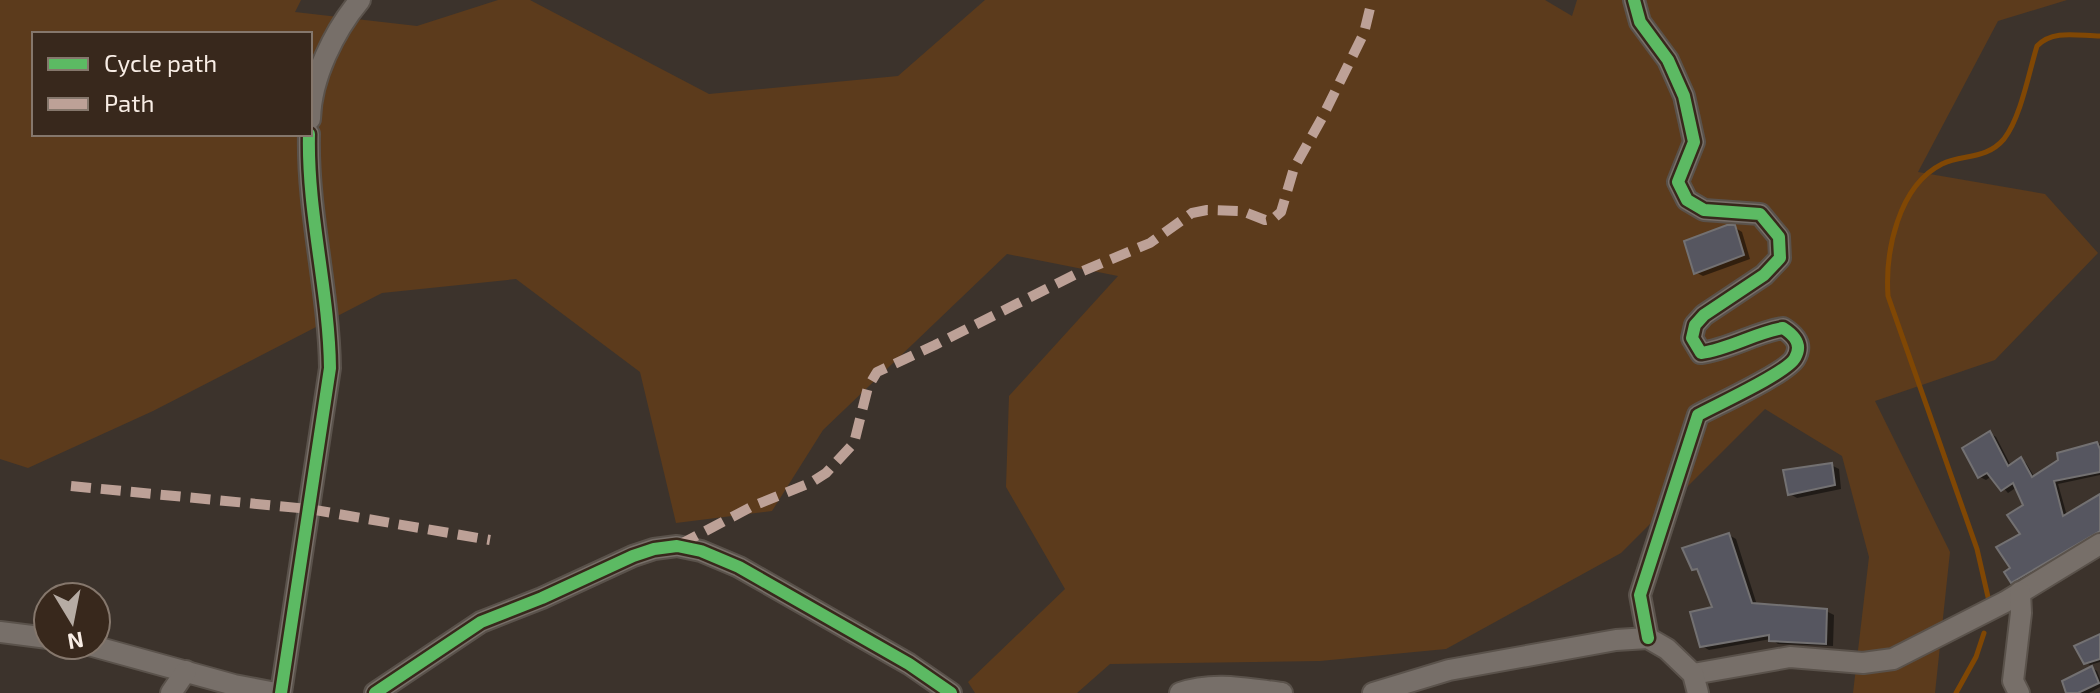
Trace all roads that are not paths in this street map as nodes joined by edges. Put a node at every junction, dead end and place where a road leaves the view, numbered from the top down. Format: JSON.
{"nodes":[{"id":1,"x":360,"y":0,"type":"edge"},
{"id":2,"x":1634,"y":0,"type":"edge"},
{"id":3,"x":312,"y":109,"type":"edge"},
{"id":4,"x":309,"y":136,"type":"edge"},
{"id":5,"x":2100,"y":544,"type":"edge"},
{"id":6,"x":2020,"y":592,"type":"junction"},
{"id":7,"x":0,"y":632,"type":"edge"},
{"id":8,"x":32,"y":636,"type":"edge"},
{"id":9,"x":1648,"y":638,"type":"junction"},
{"id":10,"x":112,"y":651,"type":"edge"},
{"id":11,"x":186,"y":671,"type":"junction"},
{"id":12,"x":1695,"y":684,"type":"edge"},
{"id":13,"x":171,"y":693,"type":"edge"},
{"id":14,"x":279,"y":693,"type":"edge"},
{"id":15,"x":375,"y":693,"type":"edge"},
{"id":16,"x":951,"y":693,"type":"edge"},
{"id":17,"x":1180,"y":693,"type":"edge"},
{"id":18,"x":1282,"y":693,"type":"edge"},
{"id":19,"x":1373,"y":693,"type":"edge"},
{"id":20,"x":2019,"y":693,"type":"edge"}],
"edges":[{"from":1,"to":3,"type":"street"},
{"from":2,"to":9,"type":"street"},
{"from":4,"to":14,"type":"street"},
{"from":5,"to":6,"type":"street"},
{"from":6,"to":12,"type":"street"},
{"from":6,"to":20,"type":"street"},
{"from":7,"to":8,"type":"street"},
{"from":9,"to":12,"type":"street"},
{"from":9,"to":19,"type":"street"},
{"from":10,"to":11,"type":"street"},
{"from":11,"to":13,"type":"street"},
{"from":11,"to":14,"type":"street"},
{"from":15,"to":16,"type":"street"},
{"from":17,"to":18,"type":"street"}]}
